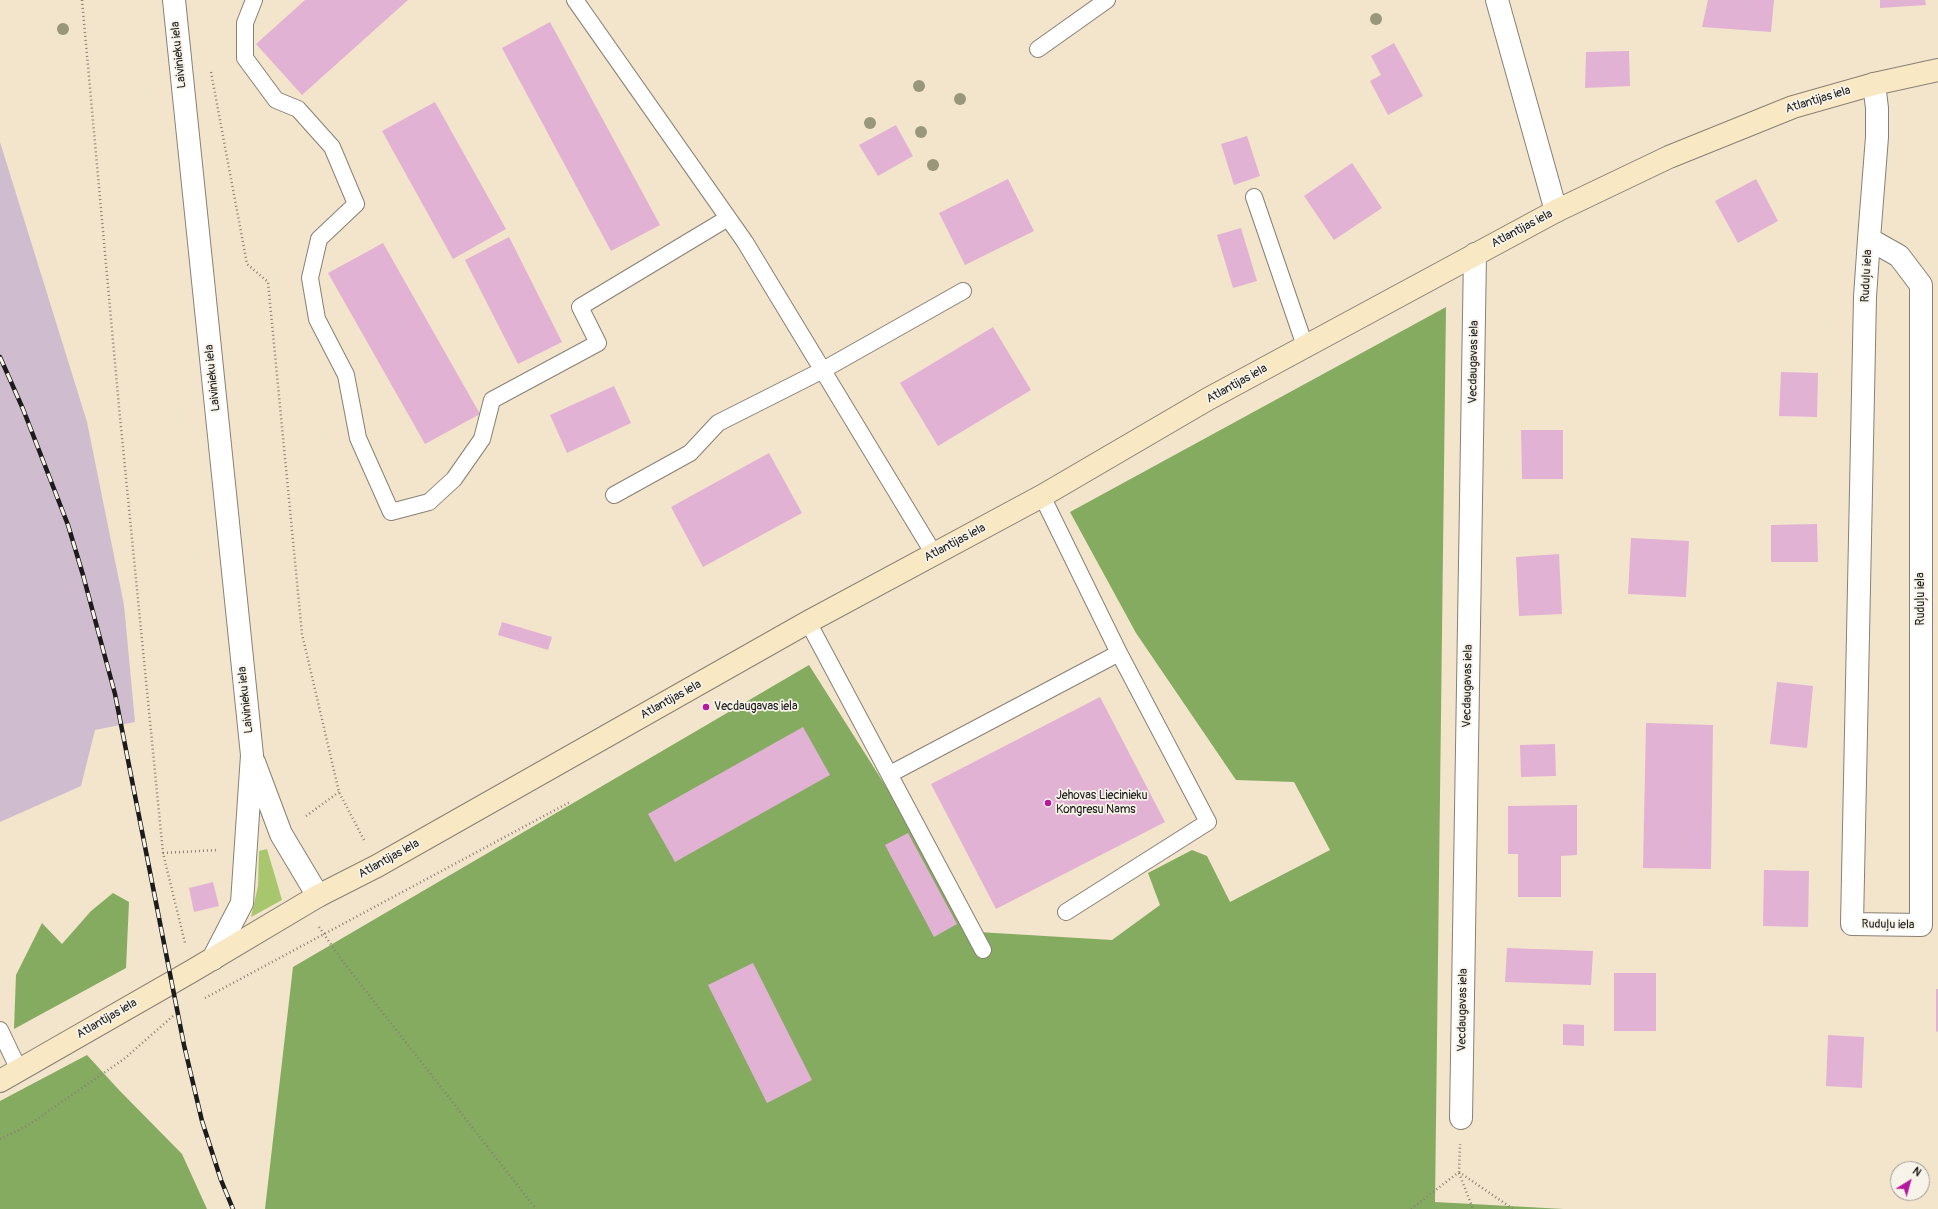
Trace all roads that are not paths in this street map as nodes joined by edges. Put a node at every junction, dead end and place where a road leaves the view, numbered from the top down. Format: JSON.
{"nodes":[{"id":1,"x":174,"y":0,"type":"edge"},
{"id":2,"x":254,"y":0,"type":"edge"},
{"id":3,"x":574,"y":0,"type":"edge"},
{"id":4,"x":1107,"y":0,"type":"edge"},
{"id":5,"x":1497,"y":0,"type":"edge"},
{"id":6,"x":1038,"y":49,"type":"dead end"},
{"id":7,"x":1938,"y":70,"type":"edge"},
{"id":8,"x":1874,"y":84,"type":"junction"},
{"id":9,"x":1254,"y":197,"type":"dead end"},
{"id":10,"x":1556,"y":211,"type":"junction"},
{"id":11,"x":728,"y":218,"type":"junction"},
{"id":12,"x":1869,"y":239,"type":"junction"},
{"id":13,"x":1475,"y":254,"type":"junction"},
{"id":14,"x":963,"y":291,"type":"dead end"},
{"id":15,"x":1305,"y":346,"type":"junction"},
{"id":16,"x":823,"y":370,"type":"junction"},
{"id":17,"x":614,"y":495,"type":"dead end"},
{"id":18,"x":1042,"y":496,"type":"junction"},
{"id":19,"x":934,"y":554,"type":"junction"},
{"id":20,"x":808,"y":622,"type":"junction"},
{"id":21,"x":1120,"y":653,"type":"junction"},
{"id":22,"x":252,"y":755,"type":"junction"},
{"id":23,"x":890,"y":774,"type":"junction"},
{"id":24,"x":311,"y":900,"type":"junction"},
{"id":25,"x":1066,"y":912,"type":"dead end"},
{"id":26,"x":983,"y":950,"type":"dead end"},
{"id":27,"x":213,"y":959,"type":"junction"},
{"id":28,"x":0,"y":1030,"type":"edge"},
{"id":29,"x":19,"y":1070,"type":"junction"},
{"id":30,"x":0,"y":1081,"type":"edge"},
{"id":31,"x":1461,"y":1118,"type":"road end"}],
"edges":[{"from":1,"to":22,"type":"street","name":"Laivinieku iela"},
{"from":2,"to":11,"type":"lane"},
{"from":3,"to":11,"type":"lane"},
{"from":4,"to":6,"type":"lane"},
{"from":5,"to":10,"type":"street"},
{"from":7,"to":8,"type":"main road","name":"Atlantijas iela"},
{"from":8,"to":10,"type":"main road","name":"Atlantijas iela"},
{"from":8,"to":12,"type":"street","name":"Ruduļu iela"},
{"from":9,"to":15,"type":"lane"},
{"from":10,"to":13,"type":"main road","name":"Atlantijas iela"},
{"from":11,"to":16,"type":"lane"},
{"from":12,"to":12,"type":"street","name":"Ruduļu iela"},
{"from":13,"to":15,"type":"main road","name":"Atlantijas iela"},
{"from":13,"to":31,"type":"street","name":"Vecdaugavas iela"},
{"from":14,"to":16,"type":"lane"},
{"from":15,"to":18,"type":"main road","name":"Atlantijas iela"},
{"from":16,"to":17,"type":"lane"},
{"from":16,"to":19,"type":"lane"},
{"from":18,"to":19,"type":"main road","name":"Atlantijas iela"},
{"from":18,"to":21,"type":"lane"},
{"from":19,"to":20,"type":"main road","name":"Atlantijas iela"},
{"from":20,"to":23,"type":"lane"},
{"from":20,"to":24,"type":"main road","name":"Atlantijas iela"},
{"from":21,"to":23,"type":"lane"},
{"from":21,"to":25,"type":"lane"},
{"from":22,"to":24,"type":"street","name":"Laivinieku iela"},
{"from":22,"to":27,"type":"street","name":"Laivinieku iela"},
{"from":23,"to":26,"type":"lane"},
{"from":24,"to":27,"type":"main road","name":"Atlantijas iela"},
{"from":27,"to":29,"type":"main road","name":"Atlantijas iela"},
{"from":28,"to":29,"type":"lane"},
{"from":29,"to":30,"type":"main road","name":"Atlantijas iela"}]}
